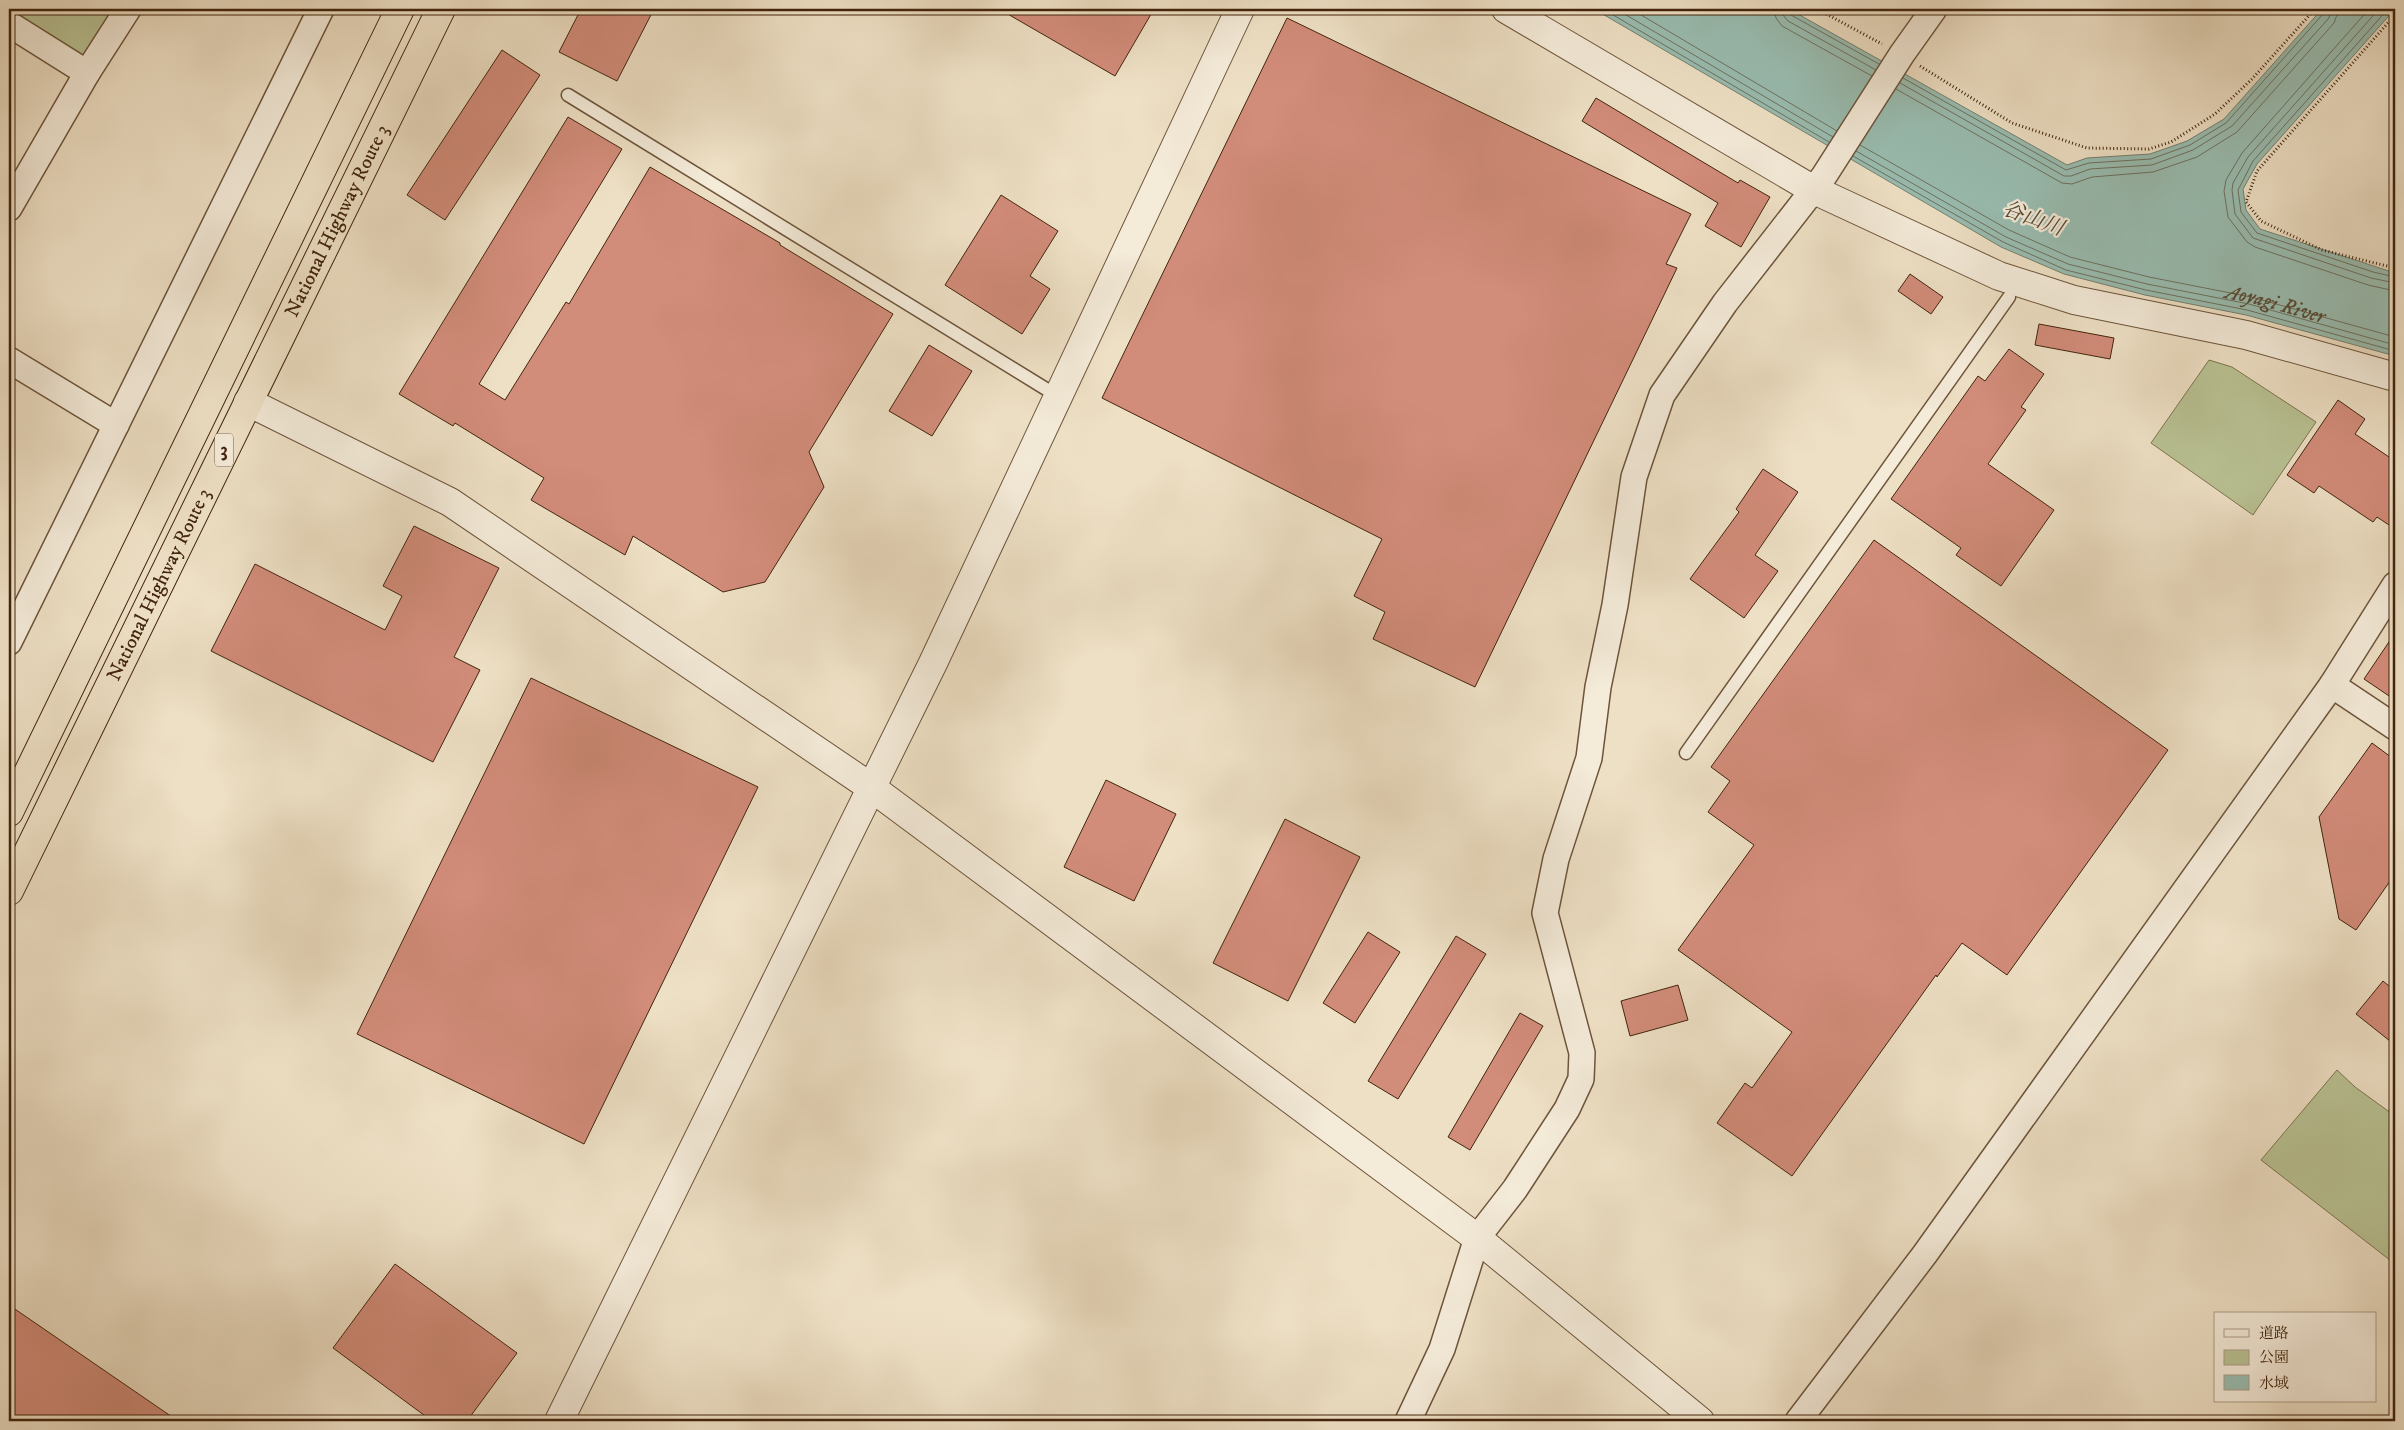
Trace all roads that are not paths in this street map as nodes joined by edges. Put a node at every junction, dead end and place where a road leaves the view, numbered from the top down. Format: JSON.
{"nodes":[{"id":1,"x":128,"y":9,"type":"edge"},
{"id":2,"x":321,"y":9,"type":"edge"},
{"id":3,"x":400,"y":9,"type":"edge"},
{"id":4,"x":441,"y":9,"type":"edge"},
{"id":5,"x":1240,"y":9,"type":"edge"},
{"id":6,"x":1506,"y":9,"type":"edge"},
{"id":7,"x":1934,"y":9,"type":"edge"},
{"id":8,"x":9,"y":24,"type":"edge"},
{"id":9,"x":86,"y":74,"type":"junction"},
{"id":10,"x":568,"y":95,"type":"dead end"},
{"id":11,"x":1818,"y":183,"type":"junction"},
{"id":12,"x":9,"y":208,"type":"edge"},
{"id":13,"x":2009,"y":297,"type":"dead end"},
{"id":14,"x":9,"y":360,"type":"edge"},
{"id":15,"x":2395,"y":377,"type":"edge"},
{"id":16,"x":1059,"y":397,"type":"junction"},
{"id":17,"x":248,"y":402,"type":"junction"},
{"id":18,"x":116,"y":425,"type":"junction"},
{"id":19,"x":2395,"y":585,"type":"edge"},
{"id":20,"x":9,"y":642,"type":"edge"},
{"id":21,"x":2332,"y":684,"type":"junction"},
{"id":22,"x":2395,"y":727,"type":"edge"},
{"id":23,"x":1686,"y":753,"type":"dead end"},
{"id":24,"x":872,"y":788,"type":"junction"},
{"id":25,"x":9,"y":812,"type":"edge"},
{"id":26,"x":9,"y":892,"type":"edge"},
{"id":27,"x":1477,"y":1238,"type":"junction"},
{"id":28,"x":559,"y":1421,"type":"edge"},
{"id":29,"x":1408,"y":1421,"type":"edge"},
{"id":30,"x":1700,"y":1421,"type":"edge"},
{"id":31,"x":1798,"y":1421,"type":"edge"}],
"edges":[{"from":1,"to":9,"type":"street"},
{"from":2,"to":18,"type":"street"},
{"from":3,"to":25,"type":"highway","name":"National Highway Route 3","number":"3"},
{"from":4,"to":17,"type":"highway","name":"National Highway Route 3","number":"3"},
{"from":5,"to":16,"type":"street"},
{"from":6,"to":11,"type":"street"},
{"from":7,"to":11,"type":"street"},
{"from":8,"to":9,"type":"street"},
{"from":9,"to":12,"type":"street"},
{"from":10,"to":16,"type":"lane"},
{"from":11,"to":15,"type":"street"},
{"from":11,"to":27,"type":"street"},
{"from":13,"to":23,"type":"lane"},
{"from":14,"to":18,"type":"street"},
{"from":16,"to":24,"type":"street"},
{"from":17,"to":24,"type":"street"},
{"from":17,"to":26,"type":"highway","name":"National Highway Route 3","number":"3"},
{"from":18,"to":20,"type":"street"},
{"from":19,"to":21,"type":"street"},
{"from":21,"to":22,"type":"street"},
{"from":21,"to":31,"type":"street"},
{"from":24,"to":27,"type":"street"},
{"from":24,"to":28,"type":"street"},
{"from":27,"to":29,"type":"street"},
{"from":27,"to":30,"type":"street"}]}
